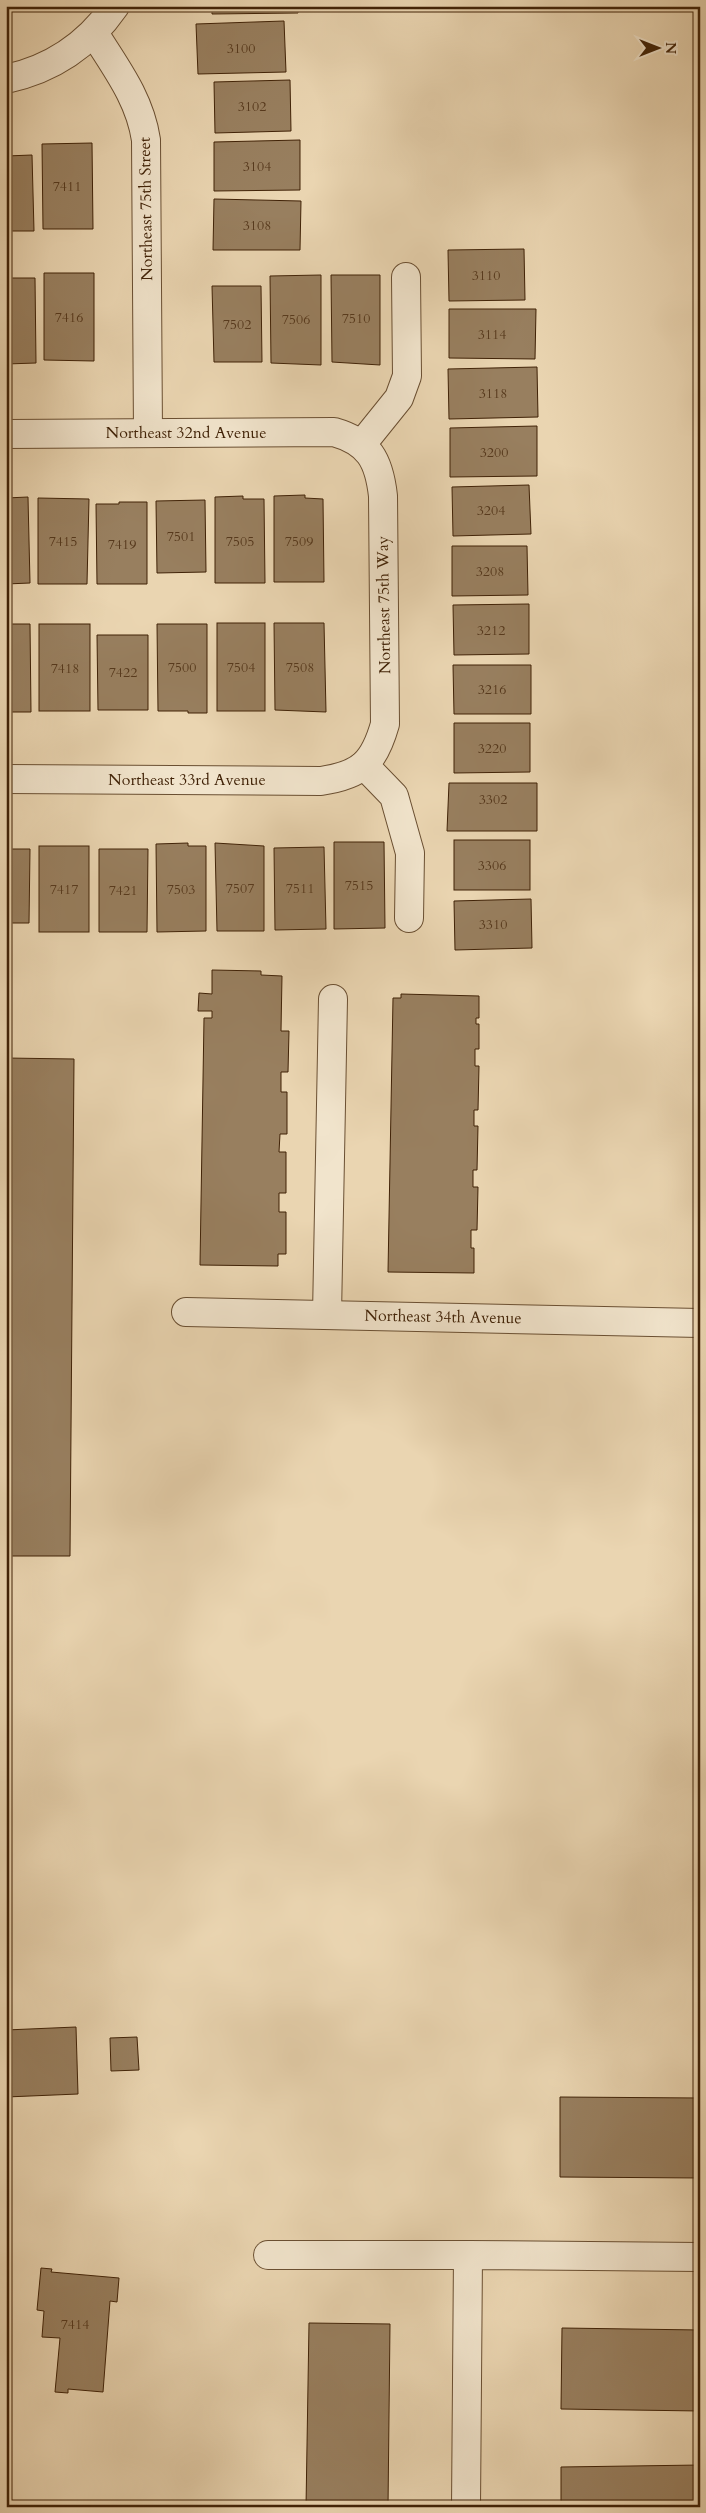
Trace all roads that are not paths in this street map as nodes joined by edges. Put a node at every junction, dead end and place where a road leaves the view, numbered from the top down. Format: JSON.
{"nodes":[{"id":1,"x":115,"y":6,"type":"edge"},
{"id":2,"x":94,"y":33,"type":"junction"},
{"id":3,"x":6,"y":79,"type":"edge"},
{"id":4,"x":406,"y":277,"type":"dead end"},
{"id":5,"x":148,"y":433,"type":"junction"},
{"id":6,"x":6,"y":434,"type":"edge"},
{"id":7,"x":362,"y":444,"type":"junction"},
{"id":8,"x":364,"y":765,"type":"junction"},
{"id":9,"x":6,"y":779,"type":"edge"},
{"id":10,"x":409,"y":918,"type":"dead end"},
{"id":11,"x":333,"y":999,"type":"dead end"},
{"id":12,"x":186,"y":1312,"type":"dead end"},
{"id":13,"x":327,"y":1315,"type":"junction"},
{"id":14,"x":700,"y":1323,"type":"edge"},
{"id":15,"x":268,"y":2255,"type":"dead end"},
{"id":16,"x":468,"y":2256,"type":"junction"},
{"id":17,"x":700,"y":2258,"type":"edge"},
{"id":18,"x":466,"y":2507,"type":"edge"}],
"edges":[{"from":1,"to":2,"type":"street"},
{"from":2,"to":3,"type":"street"},
{"from":2,"to":5,"type":"street","name":"Northeast 75th Street"},
{"from":4,"to":7,"type":"street"},
{"from":5,"to":6,"type":"street","name":"Northeast 32nd Avenue"},
{"from":5,"to":7,"type":"street","name":"Northeast 32nd Avenue"},
{"from":7,"to":8,"type":"street","name":"Northeast 75th Way"},
{"from":8,"to":9,"type":"street","name":"Northeast 33rd Avenue"},
{"from":8,"to":10,"type":"street"},
{"from":11,"to":13,"type":"street"},
{"from":12,"to":13,"type":"street","name":"Northeast 34th Avenue"},
{"from":13,"to":14,"type":"street","name":"Northeast 34th Avenue"},
{"from":15,"to":16,"type":"street"},
{"from":16,"to":17,"type":"street"},
{"from":16,"to":18,"type":"street"}]}
